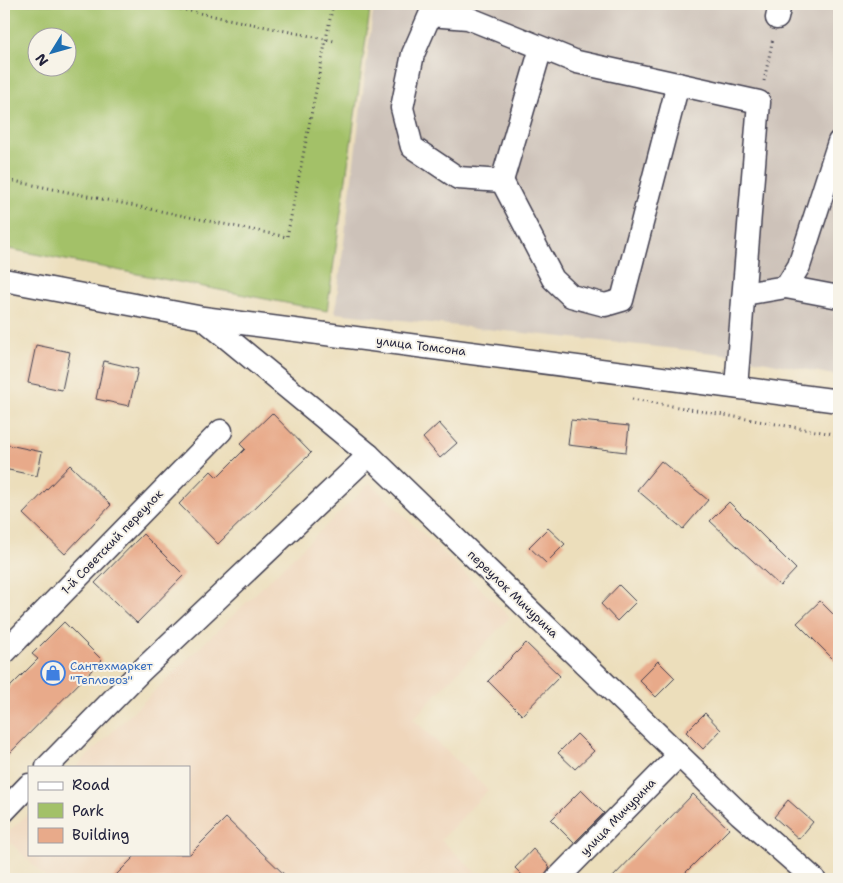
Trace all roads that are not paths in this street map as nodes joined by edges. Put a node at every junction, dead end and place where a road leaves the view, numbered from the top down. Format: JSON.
{"nodes":[{"id":1,"x":540,"y":48,"type":"junction"},
{"id":2,"x":678,"y":84,"type":"junction"},
{"id":3,"x":839,"y":142,"type":"edge"},
{"id":4,"x":502,"y":181,"type":"junction"},
{"id":5,"x":4,"y":280,"type":"edge"},
{"id":6,"x":786,"y":287,"type":"junction"},
{"id":7,"x":744,"y":294,"type":"junction"},
{"id":8,"x":839,"y":297,"type":"edge"},
{"id":9,"x":203,"y":318,"type":"junction"},
{"id":10,"x":736,"y":387,"type":"junction"},
{"id":11,"x":839,"y":401,"type":"edge"},
{"id":12,"x":221,"y":431,"type":"dead end"},
{"id":13,"x":369,"y":455,"type":"junction"},
{"id":14,"x":4,"y":653,"type":"edge"},
{"id":15,"x":679,"y":755,"type":"junction"},
{"id":16,"x":48,"y":766,"type":"edge"},
{"id":17,"x":28,"y":786,"type":"edge"},
{"id":18,"x":4,"y":811,"type":"edge"},
{"id":19,"x":558,"y":879,"type":"edge"},
{"id":20,"x":814,"y":879,"type":"edge"}],
"edges":[{"from":1,"to":2,"type":"street"},
{"from":1,"to":4,"type":"street"},
{"from":1,"to":4,"type":"street"},
{"from":2,"to":4,"type":"street"},
{"from":2,"to":7,"type":"street"},
{"from":3,"to":6,"type":"street"},
{"from":5,"to":9,"type":"street","name":"улица Томсона"},
{"from":6,"to":7,"type":"street"},
{"from":6,"to":8,"type":"street"},
{"from":7,"to":10,"type":"street"},
{"from":9,"to":10,"type":"street","name":"улица Томсона"},
{"from":9,"to":13,"type":"street","name":"переулок Мичурина"},
{"from":10,"to":11,"type":"street","name":"улица Томсона"},
{"from":12,"to":14,"type":"street","name":"1-й Советский переулок"},
{"from":13,"to":15,"type":"street","name":"переулок Мичурина"},
{"from":13,"to":16,"type":"street"},
{"from":15,"to":19,"type":"street","name":"улица Мичурина"},
{"from":15,"to":20,"type":"street","name":"переулок Мичурина"},
{"from":17,"to":18,"type":"street"}]}
